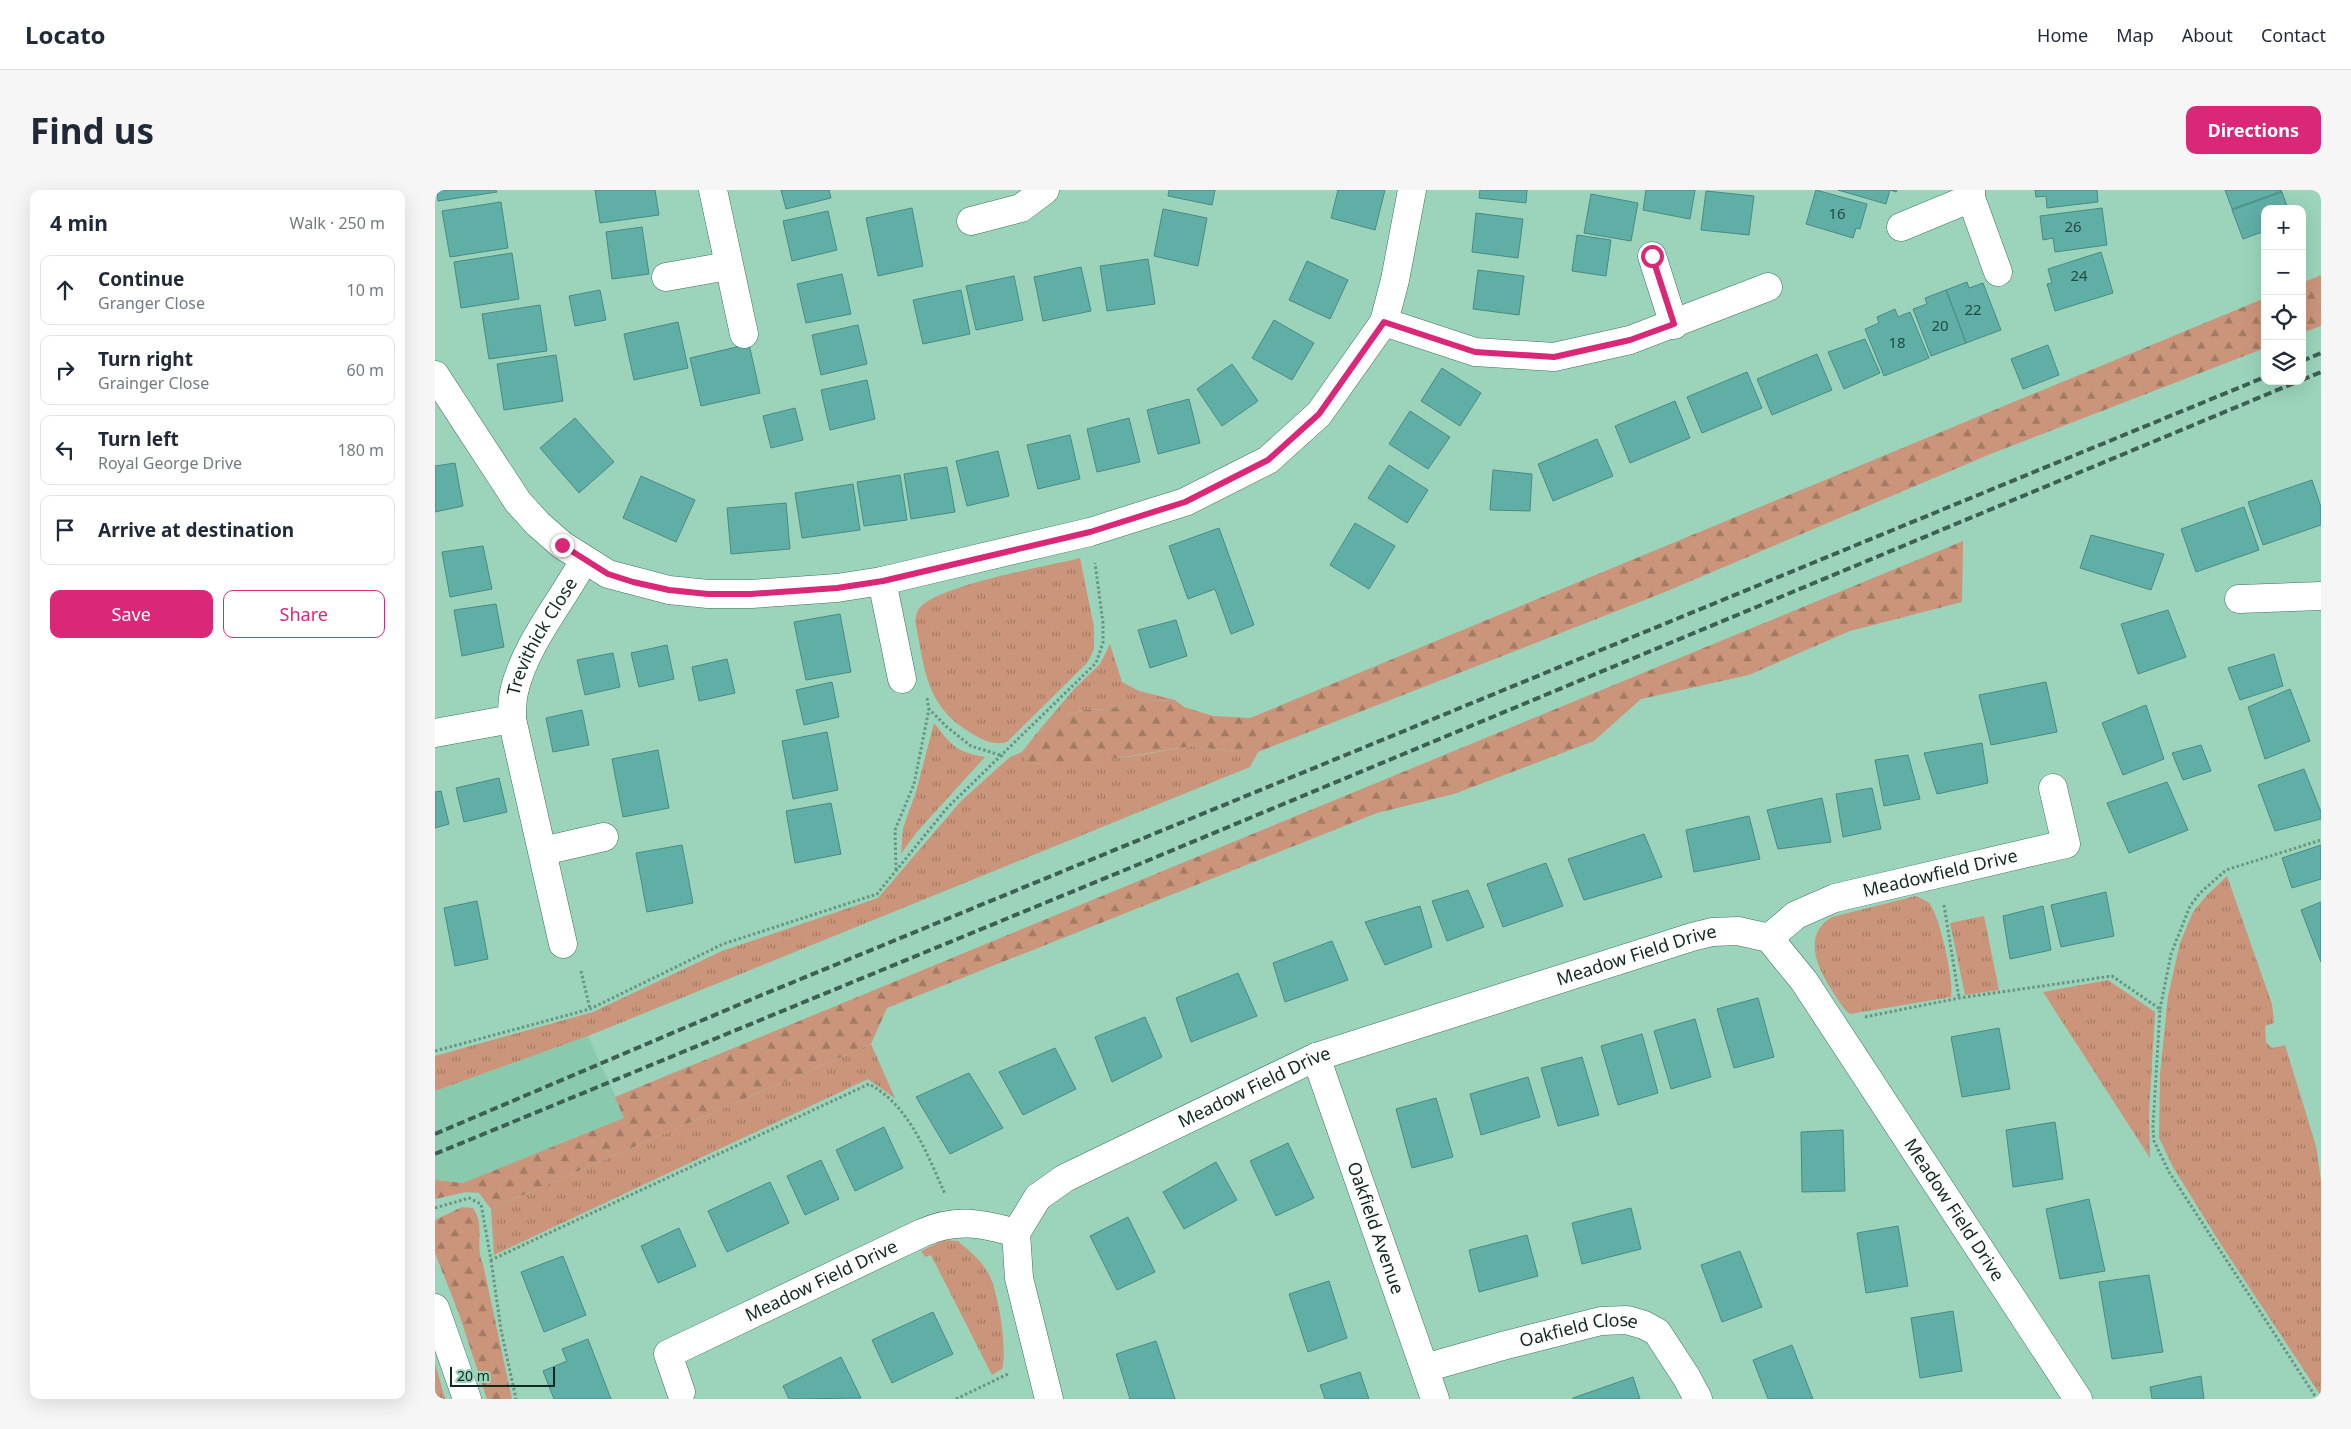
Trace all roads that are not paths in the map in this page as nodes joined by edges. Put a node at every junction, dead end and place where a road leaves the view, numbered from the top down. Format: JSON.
{"nodes":[{"id":1,"x":713,"y":190,"type":"edge"},
{"id":2,"x":1045,"y":190,"type":"edge"},
{"id":3,"x":1412,"y":190,"type":"edge"},
{"id":4,"x":1971,"y":194,"type":"edge"},
{"id":5,"x":971,"y":221,"type":"dead end"},
{"id":6,"x":1901,"y":227,"type":"dead end"},
{"id":7,"x":1652,"y":256,"type":"dead end"},
{"id":8,"x":728,"y":266,"type":"junction"},
{"id":9,"x":1998,"y":272,"type":"dead end"},
{"id":10,"x":665,"y":277,"type":"dead end"},
{"id":11,"x":1768,"y":287,"type":"dead end"},
{"id":12,"x":1384,"y":322,"type":"junction"},
{"id":13,"x":1674,"y":324,"type":"junction"},
{"id":14,"x":744,"y":334,"type":"dead end"},
{"id":15,"x":436,"y":378,"type":"edge"},
{"id":16,"x":584,"y":560,"type":"junction"},
{"id":17,"x":883,"y":581,"type":"junction"},
{"id":18,"x":2321,"y":596,"type":"edge"},
{"id":19,"x":2239,"y":599,"type":"dead end"},
{"id":20,"x":914,"y":686,"type":"road end"},
{"id":21,"x":512,"y":719,"type":"junction"},
{"id":22,"x":436,"y":729,"type":"edge"},
{"id":23,"x":2053,"y":788,"type":"dead end"},
{"id":24,"x":604,"y":837,"type":"dead end"},
{"id":25,"x":543,"y":850,"type":"junction"},
{"id":26,"x":1769,"y":938,"type":"junction"},
{"id":27,"x":563,"y":944,"type":"road end"},
{"id":28,"x":1316,"y":1056,"type":"junction"},
{"id":29,"x":1017,"y":1233,"type":"junction"},
{"id":30,"x":435,"y":1308,"type":"edge"},
{"id":31,"x":1425,"y":1368,"type":"junction"},
{"id":32,"x":681,"y":1392,"type":"dead end"},
{"id":33,"x":467,"y":1399,"type":"edge"},
{"id":34,"x":1049,"y":1399,"type":"edge"},
{"id":35,"x":1435,"y":1399,"type":"edge"},
{"id":36,"x":1698,"y":1399,"type":"edge"},
{"id":37,"x":2078,"y":1399,"type":"edge"}],
"edges":[{"from":1,"to":8,"type":"street"},
{"from":2,"to":5,"type":"street"},
{"from":3,"to":12,"type":"street"},
{"from":4,"to":6,"type":"street"},
{"from":4,"to":9,"type":"street"},
{"from":7,"to":13,"type":"street"},
{"from":8,"to":10,"type":"street"},
{"from":8,"to":14,"type":"street"},
{"from":11,"to":13,"type":"street"},
{"from":12,"to":13,"type":"street"},
{"from":12,"to":17,"type":"street"},
{"from":15,"to":16,"type":"street"},
{"from":16,"to":17,"type":"street"},
{"from":16,"to":21,"type":"street","name":"Trevithick Close"},
{"from":17,"to":20,"type":"street"},
{"from":18,"to":19,"type":"street"},
{"from":21,"to":22,"type":"street","name":"Trevithick Close"},
{"from":21,"to":25,"type":"street","name":"Trevithick Close"},
{"from":23,"to":26,"type":"street","name":"Meadowfield Drive"},
{"from":24,"to":25,"type":"street"},
{"from":25,"to":27,"type":"street","name":"Trevithick Close"},
{"from":26,"to":28,"type":"street","name":"Meadow Field Drive"},
{"from":26,"to":37,"type":"street","name":"Meadow Field Drive"},
{"from":28,"to":29,"type":"street","name":"Meadow Field Drive"},
{"from":28,"to":31,"type":"street","name":"Oakfield Avenue"},
{"from":29,"to":32,"type":"street","name":"Meadow Field Drive"},
{"from":29,"to":34,"type":"street"},
{"from":30,"to":33,"type":"street"},
{"from":31,"to":35,"type":"street","name":"Oakfield Avenue"},
{"from":31,"to":36,"type":"street","name":"Oakfield Close"}]}
